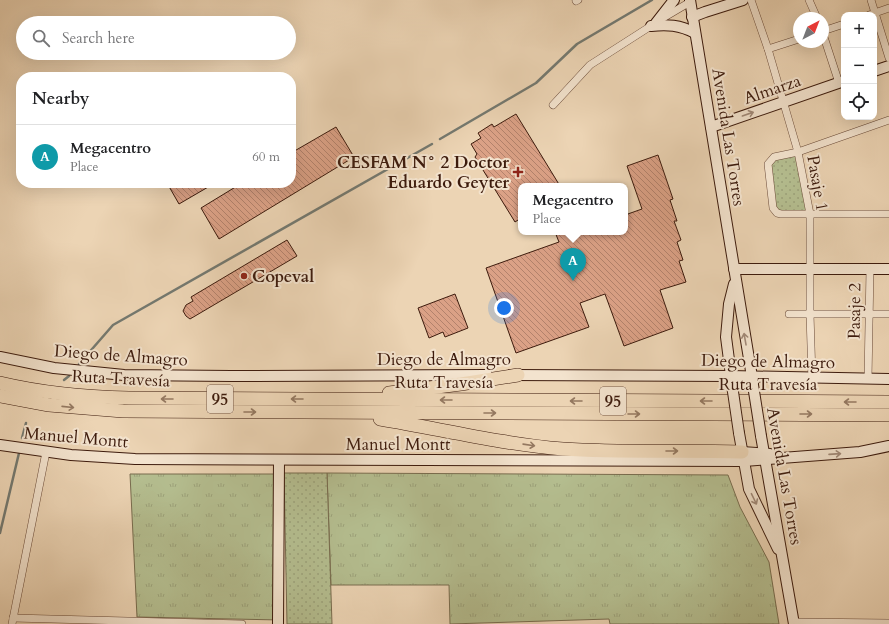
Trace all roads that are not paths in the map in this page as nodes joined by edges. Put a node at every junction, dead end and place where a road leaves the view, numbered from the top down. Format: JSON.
{"nodes":[{"id":1,"x":674,"y":0,"type":"edge"},
{"id":2,"x":743,"y":0,"type":"edge"},
{"id":3,"x":751,"y":0,"type":"edge"},
{"id":4,"x":809,"y":0,"type":"edge"},
{"id":5,"x":871,"y":0,"type":"edge"},
{"id":6,"x":690,"y":1,"type":"edge"},
{"id":7,"x":889,"y":8,"type":"edge"},
{"id":8,"x":814,"y":12,"type":"edge"},
{"id":9,"x":872,"y":12,"type":"edge"},
{"id":10,"x":877,"y":12,"type":"edge"},
{"id":11,"x":692,"y":17,"type":"junction"},
{"id":12,"x":654,"y":24,"type":"junction"},
{"id":13,"x":841,"y":25,"type":"edge"},
{"id":14,"x":877,"y":27,"type":"edge"},
{"id":15,"x":829,"y":29,"type":"edge"},
{"id":16,"x":695,"y":33,"type":"junction"},
{"id":17,"x":793,"y":41,"type":"edge"},
{"id":18,"x":828,"y":48,"type":"edge"},
{"id":19,"x":768,"y":49,"type":"junction"},
{"id":20,"x":889,"y":58,"type":"edge"},
{"id":21,"x":889,"y":66,"type":"edge"},
{"id":22,"x":877,"y":70,"type":"edge"},
{"id":23,"x":841,"y":82,"type":"edge"},
{"id":24,"x":784,"y":102,"type":"junction"},
{"id":25,"x":552,"y":105,"type":"dead end"},
{"id":26,"x":889,"y":120,"type":"edge"},
{"id":27,"x":711,"y":127,"type":"junction"},
{"id":28,"x":798,"y":152,"type":"junction"},
{"id":29,"x":810,"y":214,"type":"junction"},
{"id":30,"x":889,"y":214,"type":"edge"},
{"id":31,"x":810,"y":268,"type":"junction"},
{"id":32,"x":734,"y":269,"type":"junction"},
{"id":33,"x":870,"y":269,"type":"junction"},
{"id":34,"x":889,"y":269,"type":"edge"},
{"id":35,"x":735,"y":280,"type":"junction"},
{"id":36,"x":788,"y":314,"type":"dead end"},
{"id":37,"x":810,"y":314,"type":"junction"},
{"id":38,"x":869,"y":314,"type":"junction"},
{"id":39,"x":889,"y":314,"type":"edge"},
{"id":40,"x":0,"y":357,"type":"edge"},
{"id":41,"x":518,"y":375,"type":"junction"},
{"id":42,"x":0,"y":378,"type":"edge"},
{"id":43,"x":812,"y":378,"type":"junction"},
{"id":44,"x":868,"y":378,"type":"junction"},
{"id":45,"x":889,"y":379,"type":"edge"},
{"id":46,"x":732,"y":381,"type":"junction"},
{"id":47,"x":753,"y":381,"type":"junction"},
{"id":48,"x":0,"y":383,"type":"edge"},
{"id":49,"x":30,"y":389,"type":"junction"},
{"id":50,"x":0,"y":396,"type":"edge"},
{"id":51,"x":0,"y":402,"type":"edge"},
{"id":52,"x":30,"y":402,"type":"junction"},
{"id":53,"x":889,"y":402,"type":"edge"},
{"id":54,"x":337,"y":406,"type":"junction"},
{"id":55,"x":889,"y":415,"type":"edge"},
{"id":56,"x":0,"y":445,"type":"edge"},
{"id":57,"x":889,"y":446,"type":"edge"},
{"id":58,"x":46,"y":452,"type":"junction"},
{"id":59,"x":743,"y":456,"type":"junction"},
{"id":60,"x":764,"y":456,"type":"junction"},
{"id":61,"x":279,"y":460,"type":"junction"},
{"id":62,"x":783,"y":559,"type":"junction"},
{"id":63,"x":12,"y":621,"type":"edge"},
{"id":64,"x":138,"y":623,"type":"edge"},
{"id":65,"x":794,"y":623,"type":"edge"},
{"id":66,"x":889,"y":623,"type":"edge"},
{"id":67,"x":242,"y":624,"type":"edge"},
{"id":68,"x":278,"y":624,"type":"edge"}],
"edges":[{"from":1,"to":12,"type":"main road"},
{"from":2,"to":11,"type":"main road"},
{"from":3,"to":19,"type":"street","name":"Pasaje 1"},
{"from":4,"to":8,"type":"street"},
{"from":5,"to":9,"type":"street"},
{"from":6,"to":11,"type":"main road","name":"Avenida Las Torres"},
{"from":6,"to":12,"type":"street"},
{"from":7,"to":10,"type":"street"},
{"from":11,"to":16,"type":"main road","name":"Avenida Las Torres"},
{"from":12,"to":16,"type":"main road"},
{"from":12,"to":25,"type":"street"},
{"from":13,"to":15,"type":"street"},
{"from":14,"to":20,"type":"street"},
{"from":16,"to":27,"type":"main road","name":"Avenida Las Torres"},
{"from":17,"to":19,"type":"street"},
{"from":18,"to":23,"type":"street"},
{"from":19,"to":24,"type":"street","name":"Pasaje 1"},
{"from":21,"to":22,"type":"main road"},
{"from":23,"to":24,"type":"main road","name":"Almarza"},
{"from":27,"to":24,"type":"main road","name":"Almarza","one_way":true},
{"from":24,"to":28,"type":"street","name":"Pasaje 1"},
{"from":26,"to":28,"type":"street"},
{"from":27,"to":32,"type":"main road","name":"Avenida Las Torres"},
{"from":28,"to":29,"type":"street","name":"Pasaje 1"},
{"from":28,"to":29,"type":"street"},
{"from":29,"to":30,"type":"street"},
{"from":29,"to":31,"type":"street","name":"Pasaje 1"},
{"from":31,"to":32,"type":"main road"},
{"from":31,"to":33,"type":"main road"},
{"from":31,"to":37,"type":"street","name":"Pasaje 1"},
{"from":32,"to":35,"type":"main road","name":"Avenida Las Torres"},
{"from":33,"to":34,"type":"main road"},
{"from":33,"to":38,"type":"street","name":"Pasaje 2"},
{"from":35,"to":46,"type":"main road","name":"Avenida Las Torres"},
{"from":47,"to":35,"type":"main road","name":"Avenida Las Torres","one_way":true},
{"from":36,"to":37,"type":"street"},
{"from":37,"to":38,"type":"street"},
{"from":37,"to":43,"type":"street","name":"Pasaje 1"},
{"from":38,"to":39,"type":"street"},
{"from":38,"to":44,"type":"street","name":"Pasaje 2"},
{"from":40,"to":41,"type":"main road","name":"Diego de Almagro"},
{"from":41,"to":46,"type":"main road","name":"Diego de Almagro"},
{"from":41,"to":54,"type":"highway"},
{"from":42,"to":49,"type":"highway"},
{"from":43,"to":44,"type":"main road","name":"Diego de Almagro"},
{"from":43,"to":47,"type":"main road","name":"Diego de Almagro"},
{"from":44,"to":45,"type":"main road","name":"Diego de Almagro"},
{"from":46,"to":47,"type":"main road","name":"Diego de Almagro"},
{"from":46,"to":59,"type":"main road","name":"Avenida Las Torres","bridge":true},
{"from":47,"to":60,"type":"main road","name":"Avenida Las Torres","bridge":true},
{"from":48,"to":49,"type":"highway","name":"Ruta Travesía","number":"95"},
{"from":54,"to":49,"type":"highway","name":"Ruta Travesía","number":"95","one_way":true},
{"from":50,"to":52,"type":"highway","name":"Ruta Travesía","number":"95"},
{"from":51,"to":52,"type":"highway"},
{"from":52,"to":54,"type":"highway","name":"Ruta Travesía","number":"95","one_way":true},
{"from":53,"to":54,"type":"highway","name":"Ruta Travesía","number":"95","one_way":true},
{"from":54,"to":55,"type":"highway","name":"Ruta Travesía","number":"95","one_way":true},
{"from":54,"to":59,"type":"highway","one_way":true},
{"from":56,"to":58,"type":"main road","name":"Manuel Montt"},
{"from":60,"to":57,"type":"main road","name":"Manuel Montt","one_way":true},
{"from":58,"to":61,"type":"main road","name":"Manuel Montt"},
{"from":58,"to":63,"type":"street"},
{"from":59,"to":60,"type":"main road","name":"Manuel Montt"},
{"from":59,"to":61,"type":"main road","name":"Manuel Montt"},
{"from":59,"to":62,"type":"main road","name":"Avenida Las Torres","one_way":true},
{"from":60,"to":62,"type":"main road","name":"Avenida Las Torres"},
{"from":61,"to":68,"type":"main road"},
{"from":62,"to":65,"type":"main road","name":"Avenida Las Torres"},
{"from":63,"to":64,"type":"street"},
{"from":64,"to":67,"type":"street"},
{"from":65,"to":66,"type":"street"}]}
